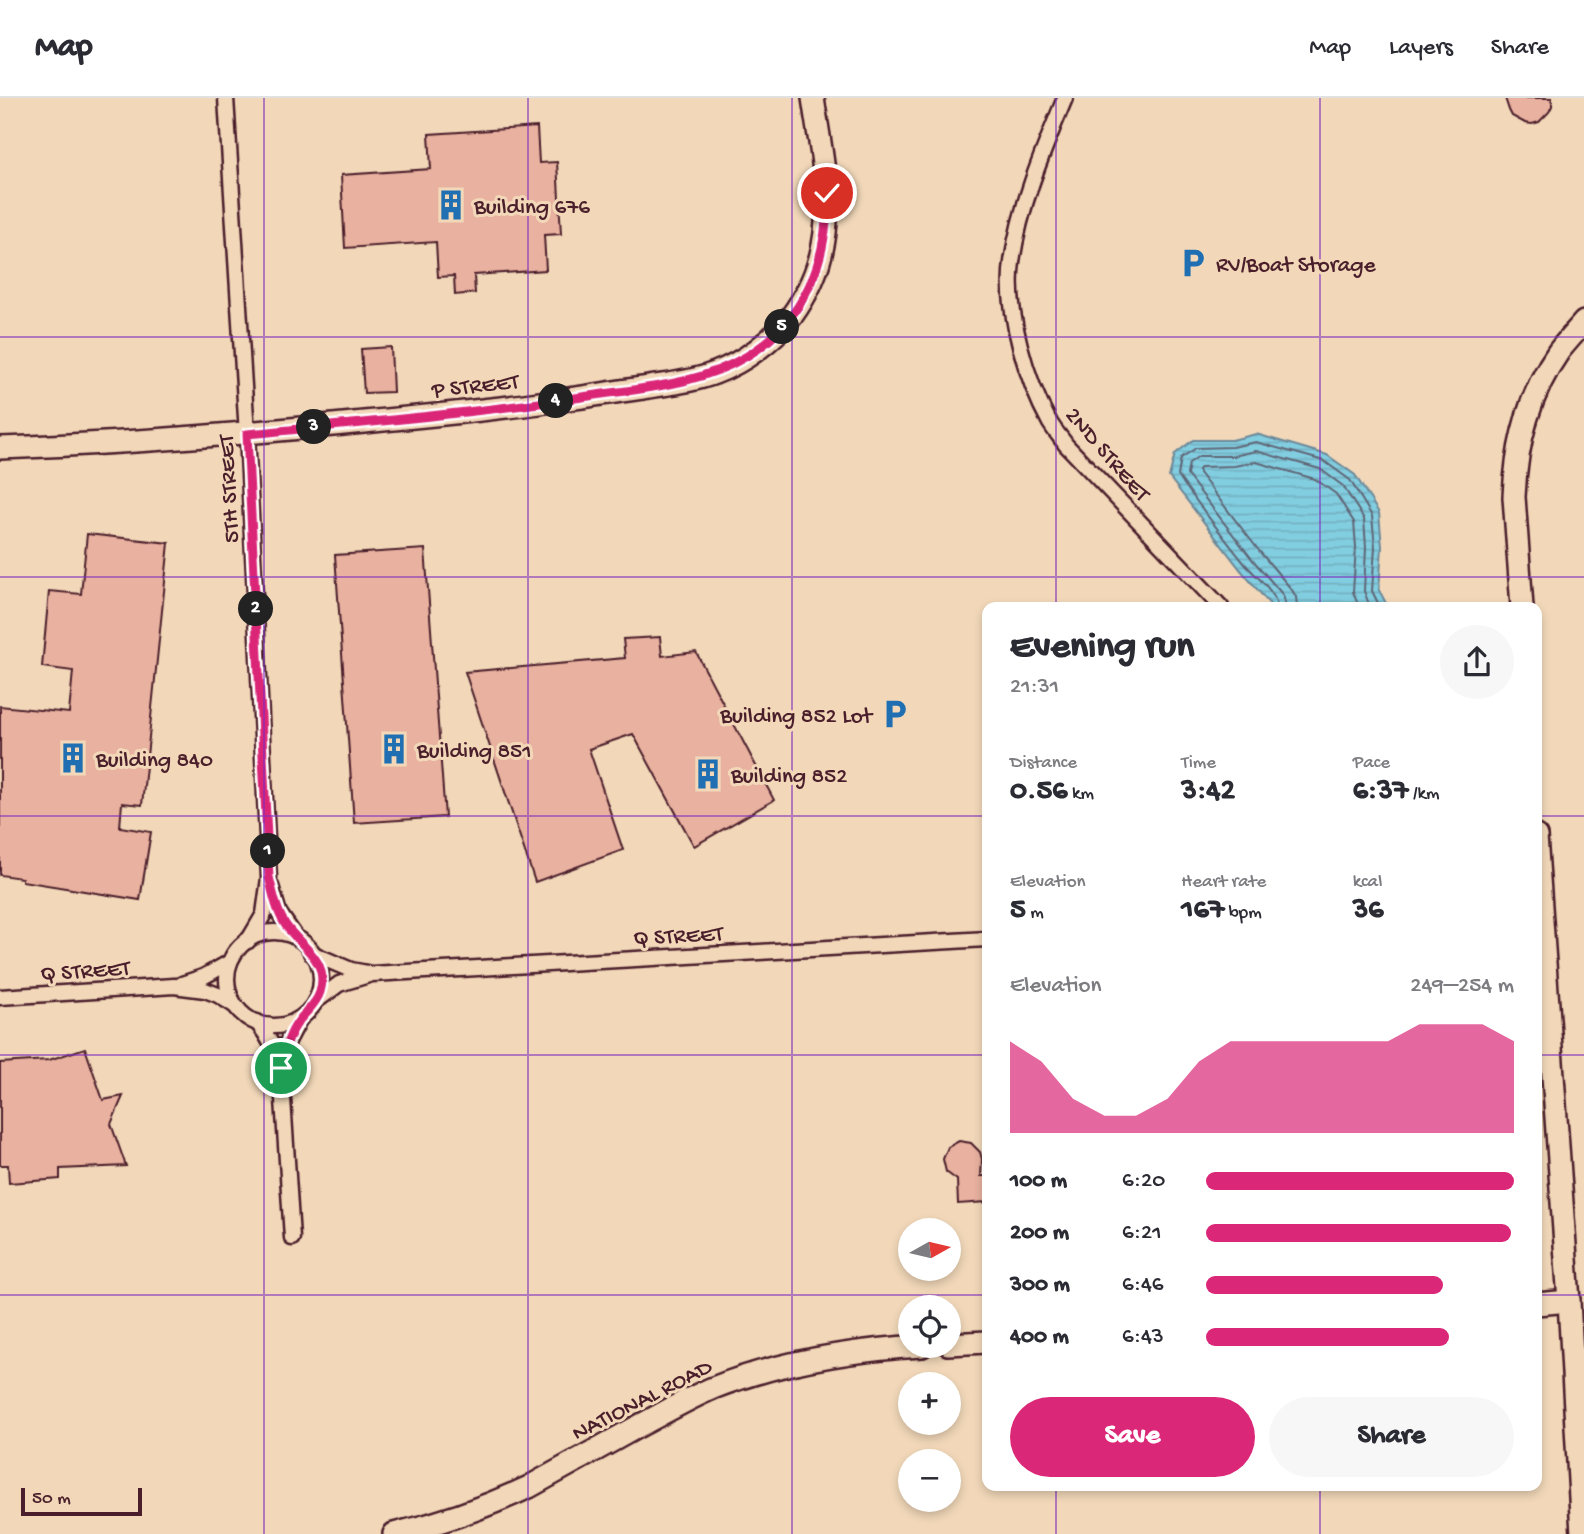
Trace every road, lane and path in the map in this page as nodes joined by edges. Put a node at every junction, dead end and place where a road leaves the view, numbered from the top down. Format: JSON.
{"nodes":[{"id":1,"x":226,"y":98,"type":"edge"},
{"id":2,"x":813,"y":98,"type":"edge"},
{"id":3,"x":1065,"y":98,"type":"edge"},
{"id":4,"x":1584,"y":321,"type":"edge"},
{"id":5,"x":247,"y":434,"type":"junction"},
{"id":6,"x":0,"y":448,"type":"edge"},
{"id":7,"x":1216,"y":602,"type":"edge"},
{"id":8,"x":1522,"y":602,"type":"edge"},
{"id":9,"x":269,"y":877,"type":"junction"},
{"id":10,"x":1542,"y":921,"type":"edge"},
{"id":11,"x":295,"y":937,"type":"junction"},
{"id":12,"x":982,"y":939,"type":"edge"},
{"id":13,"x":248,"y":941,"type":"junction"},
{"id":14,"x":312,"y":953,"type":"junction"},
{"id":15,"x":230,"y":962,"type":"junction"},
{"id":16,"x":372,"y":974,"type":"junction"},
{"id":17,"x":174,"y":986,"type":"junction"},
{"id":18,"x":0,"y":997,"type":"edge"},
{"id":19,"x":315,"y":1002,"type":"junction"},
{"id":20,"x":234,"y":1005,"type":"junction"},
{"id":21,"x":299,"y":1020,"type":"junction"},
{"id":22,"x":257,"y":1022,"type":"junction"},
{"id":23,"x":281,"y":1068,"type":"junction"},
{"id":24,"x":292,"y":1238,"type":"dead end"},
{"id":25,"x":1569,"y":1301,"type":"junction"},
{"id":26,"x":1542,"y":1303,"type":"edge"},
{"id":27,"x":982,"y":1342,"type":"edge"},
{"id":28,"x":961,"y":1343,"type":"edge"},
{"id":29,"x":898,"y":1348,"type":"edge"},
{"id":30,"x":394,"y":1534,"type":"edge"},
{"id":31,"x":1583,"y":1534,"type":"edge"}],
"edges":[{"from":1,"to":5,"type":"street","name":"5TH STREET"},
{"from":2,"to":5,"type":"main road","name":"P STREET"},
{"from":3,"to":7,"type":"street","name":"2ND STREET"},
{"from":4,"to":8,"type":"main road"},
{"from":5,"to":6,"type":"main road","name":"P STREET"},
{"from":5,"to":9,"type":"street","name":"5TH STREET"},
{"from":9,"to":11,"type":"street","name":"5TH STREET"},
{"from":9,"to":13,"type":"street","name":"5TH STREET"},
{"from":10,"to":25,"type":"main road"},
{"from":11,"to":13,"type":"street"},
{"from":11,"to":14,"type":"street"},
{"from":12,"to":16,"type":"street","name":"Q STREET"},
{"from":13,"to":15,"type":"street"},
{"from":14,"to":16,"type":"street","name":"Q STREET"},
{"from":14,"to":19,"type":"street"},
{"from":15,"to":17,"type":"street","name":"Q STREET"},
{"from":15,"to":20,"type":"street"},
{"from":16,"to":19,"type":"street","name":"Q STREET"},
{"from":17,"to":18,"type":"street","name":"Q STREET"},
{"from":17,"to":20,"type":"street","name":"Q STREET"},
{"from":19,"to":21,"type":"street"},
{"from":20,"to":22,"type":"street"},
{"from":21,"to":22,"type":"street"},
{"from":21,"to":23,"type":"street"},
{"from":22,"to":23,"type":"street"},
{"from":23,"to":24,"type":"street"},
{"from":25,"to":26,"type":"main road"},
{"from":25,"to":31,"type":"main road"},
{"from":27,"to":28,"type":"main road"},
{"from":29,"to":30,"type":"main road","name":"NATIONAL ROAD"}]}
